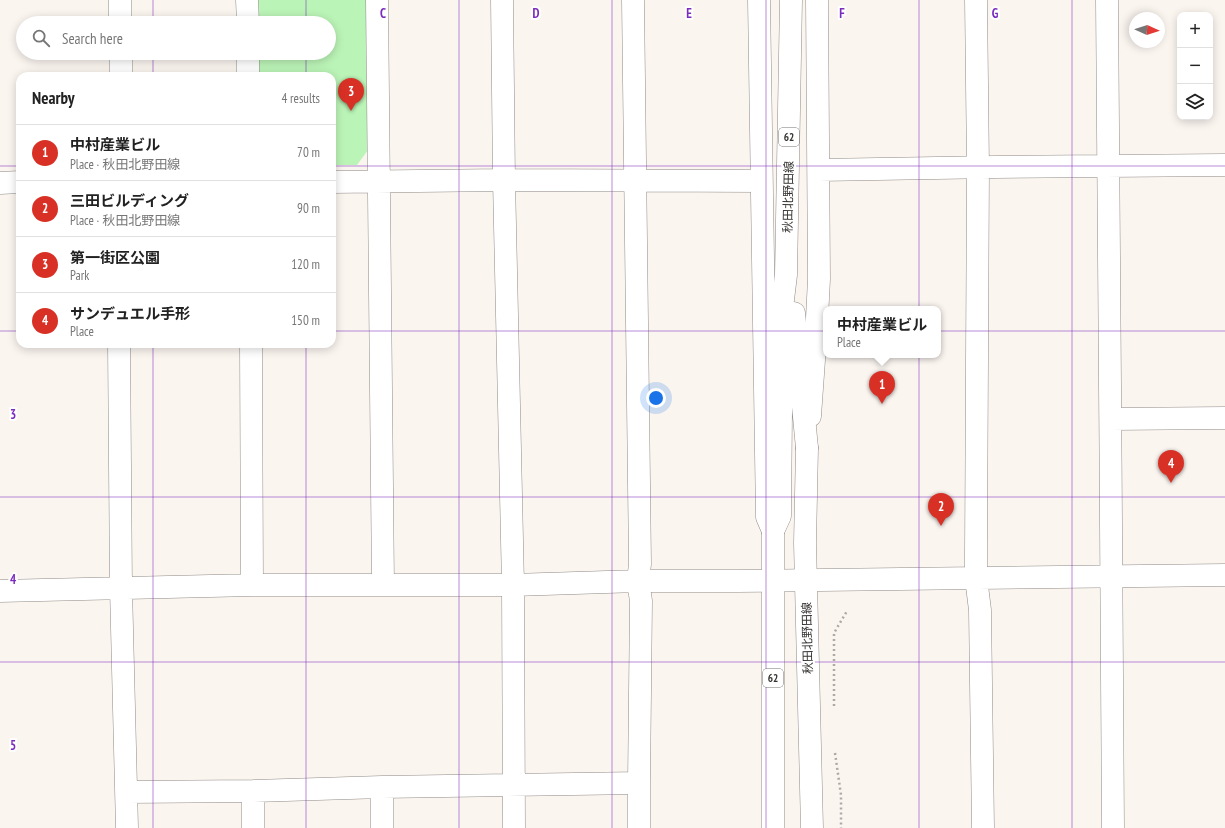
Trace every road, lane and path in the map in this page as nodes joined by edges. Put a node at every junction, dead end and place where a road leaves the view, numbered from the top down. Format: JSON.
{"nodes":[{"id":1,"x":120,"y":0,"type":"edge"},
{"id":2,"x":247,"y":0,"type":"edge"},
{"id":3,"x":377,"y":0,"type":"edge"},
{"id":4,"x":502,"y":0,"type":"edge"},
{"id":5,"x":633,"y":0,"type":"edge"},
{"id":6,"x":759,"y":0,"type":"edge"},
{"id":7,"x":791,"y":0,"type":"edge"},
{"id":8,"x":818,"y":0,"type":"edge"},
{"id":9,"x":976,"y":0,"type":"edge"},
{"id":10,"x":1107,"y":0,"type":"edge"},
{"id":11,"x":120,"y":16,"type":"edge"},
{"id":12,"x":248,"y":16,"type":"edge"},
{"id":13,"x":121,"y":60,"type":"edge"},
{"id":14,"x":248,"y":60,"type":"edge"},
{"id":15,"x":121,"y":72,"type":"edge"},
{"id":16,"x":248,"y":72,"type":"edge"},
{"id":17,"x":1225,"y":165,"type":"edge"},
{"id":18,"x":1110,"y":166,"type":"junction"},
{"id":19,"x":978,"y":167,"type":"junction"},
{"id":20,"x":819,"y":170,"type":"junction"},
{"id":21,"x":504,"y":180,"type":"junction"},
{"id":22,"x":635,"y":181,"type":"junction"},
{"id":23,"x":761,"y":181,"type":"junction"},
{"id":24,"x":0,"y":182,"type":"edge"},
{"id":25,"x":16,"y":182,"type":"edge"},
{"id":26,"x":336,"y":182,"type":"edge"},
{"id":27,"x":379,"y":182,"type":"junction"},
{"id":28,"x":786,"y":275,"type":"junction"},
{"id":29,"x":119,"y":348,"type":"edge"},
{"id":30,"x":251,"y":348,"type":"edge"},
{"id":31,"x":1225,"y":418,"type":"edge"},
{"id":32,"x":1111,"y":419,"type":"junction"},
{"id":33,"x":807,"y":448,"type":"junction"},
{"id":34,"x":773,"y":531,"type":"junction"},
{"id":35,"x":1225,"y":575,"type":"edge"},
{"id":36,"x":1110,"y":576,"type":"junction"},
{"id":37,"x":976,"y":578,"type":"junction"},
{"id":38,"x":806,"y":580,"type":"junction"},
{"id":39,"x":638,"y":581,"type":"junction"},
{"id":40,"x":774,"y":581,"type":"junction"},
{"id":41,"x":383,"y":584,"type":"junction"},
{"id":42,"x":252,"y":585,"type":"junction"},
{"id":43,"x":512,"y":585,"type":"junction"},
{"id":44,"x":121,"y":588,"type":"junction"},
{"id":45,"x":0,"y":592,"type":"edge"},
{"id":46,"x":847,"y":612,"type":"dead end"},
{"id":47,"x":834,"y":709,"type":"dead end"},
{"id":48,"x":834,"y":747,"type":"dead end"},
{"id":49,"x":639,"y":782,"type":"junction"},
{"id":50,"x":382,"y":786,"type":"junction"},
{"id":51,"x":514,"y":786,"type":"junction"},
{"id":52,"x":253,"y":791,"type":"junction"},
{"id":53,"x":127,"y":792,"type":"junction"},
{"id":54,"x":127,"y":828,"type":"edge"},
{"id":55,"x":253,"y":828,"type":"edge"},
{"id":56,"x":382,"y":828,"type":"edge"},
{"id":57,"x":514,"y":828,"type":"edge"},
{"id":58,"x":639,"y":828,"type":"edge"},
{"id":59,"x":773,"y":828,"type":"edge"},
{"id":60,"x":812,"y":828,"type":"edge"},
{"id":61,"x":841,"y":828,"type":"edge"},
{"id":62,"x":983,"y":828,"type":"edge"},
{"id":63,"x":1113,"y":828,"type":"edge"}],
"edges":[{"from":1,"to":11,"type":"main road"},
{"from":2,"to":12,"type":"main road"},
{"from":3,"to":27,"type":"main road"},
{"from":4,"to":21,"type":"main road"},
{"from":5,"to":22,"type":"main road"},
{"from":6,"to":23,"type":"main road"},
{"from":7,"to":28,"type":"main road","name":"秋田北野田線","number":"62"},
{"from":8,"to":20,"type":"main road"},
{"from":9,"to":19,"type":"main road"},
{"from":10,"to":18,"type":"main road"},
{"from":13,"to":15,"type":"main road"},
{"from":14,"to":16,"type":"main road"},
{"from":17,"to":18,"type":"main road"},
{"from":18,"to":19,"type":"main road"},
{"from":18,"to":32,"type":"main road"},
{"from":19,"to":20,"type":"main road"},
{"from":19,"to":37,"type":"main road"},
{"from":20,"to":33,"type":"main road"},
{"from":21,"to":22,"type":"main road"},
{"from":21,"to":27,"type":"main road"},
{"from":21,"to":43,"type":"main road"},
{"from":22,"to":23,"type":"main road"},
{"from":22,"to":39,"type":"main road"},
{"from":23,"to":34,"type":"main road"},
{"from":24,"to":25,"type":"main road"},
{"from":26,"to":27,"type":"main road"},
{"from":27,"to":41,"type":"main road"},
{"from":28,"to":33,"type":"main road","number":"62"},
{"from":28,"to":34,"type":"main road","number":"62"},
{"from":29,"to":44,"type":"main road"},
{"from":30,"to":42,"type":"main road"},
{"from":31,"to":32,"type":"main road"},
{"from":32,"to":36,"type":"main road"},
{"from":33,"to":38,"type":"main road","name":"秋田北野田線","number":"62"},
{"from":34,"to":40,"type":"main road","number":"62"},
{"from":35,"to":36,"type":"main road"},
{"from":36,"to":37,"type":"main road"},
{"from":36,"to":63,"type":"main road"},
{"from":37,"to":38,"type":"main road"},
{"from":37,"to":62,"type":"main road"},
{"from":38,"to":40,"type":"main road"},
{"from":38,"to":60,"type":"main road","name":"秋田北野田線","number":"62"},
{"from":39,"to":40,"type":"main road"},
{"from":39,"to":43,"type":"main road"},
{"from":39,"to":49,"type":"main road"},
{"from":40,"to":59,"type":"main road","number":"62"},
{"from":41,"to":42,"type":"main road"},
{"from":41,"to":43,"type":"main road"},
{"from":42,"to":44,"type":"main road"},
{"from":43,"to":51,"type":"main road"},
{"from":44,"to":45,"type":"main road"},
{"from":44,"to":53,"type":"main road"},
{"from":46,"to":47,"type":"path"},
{"from":48,"to":61,"type":"path"},
{"from":49,"to":51,"type":"main road"},
{"from":49,"to":58,"type":"main road"},
{"from":50,"to":51,"type":"main road"},
{"from":50,"to":52,"type":"main road"},
{"from":50,"to":56,"type":"main road"},
{"from":51,"to":57,"type":"main road"},
{"from":52,"to":53,"type":"main road"},
{"from":52,"to":55,"type":"main road"},
{"from":53,"to":54,"type":"main road"}]}
